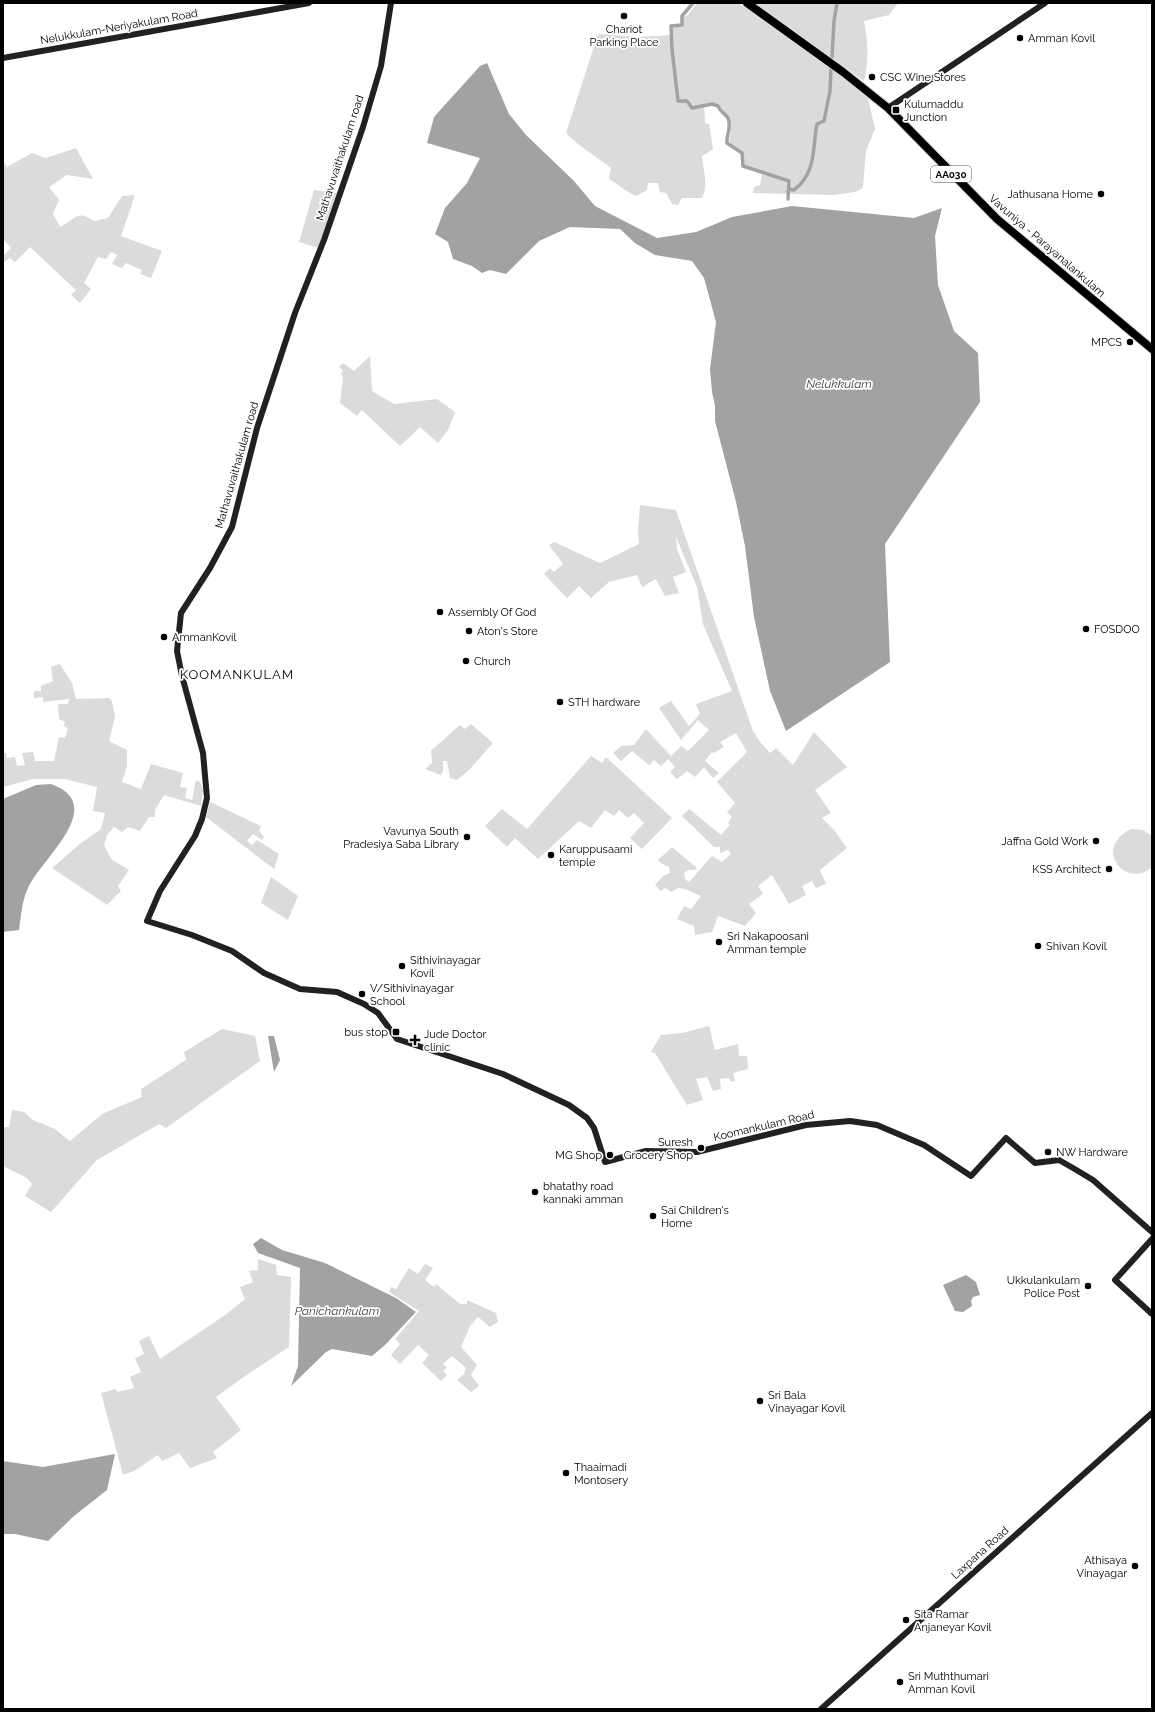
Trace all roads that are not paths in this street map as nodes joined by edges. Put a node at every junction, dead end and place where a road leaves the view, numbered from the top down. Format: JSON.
{"nodes":[{"id":1,"x":309,"y":3,"type":"edge"},
{"id":2,"x":391,"y":3,"type":"edge"},
{"id":3,"x":747,"y":3,"type":"edge"},
{"id":4,"x":1045,"y":3,"type":"edge"},
{"id":5,"x":3,"y":58,"type":"edge"},
{"id":6,"x":888,"y":108,"type":"junction"},
{"id":7,"x":1152,"y":349,"type":"edge"},
{"id":8,"x":606,"y":1162,"type":"joint"},
{"id":9,"x":1152,"y":1232,"type":"edge"},
{"id":10,"x":1152,"y":1239,"type":"edge"},
{"id":11,"x":1152,"y":1314,"type":"edge"},
{"id":12,"x":1152,"y":1413,"type":"edge"},
{"id":13,"x":822,"y":1709,"type":"edge"}],
"edges":[{"from":1,"to":5,"type":"street","name":"Nelukkulam-Neriyakulam Road"},
{"from":2,"to":8,"type":"street","name":"Mathavuvaithakulam road"},
{"from":3,"to":6,"type":"highway","name":"Vavuniya - Parayanalankulam","number":"AA030"},
{"from":4,"to":6,"type":"street"},
{"from":6,"to":7,"type":"highway","name":"Vavuniya - Parayanalankulam","number":"AA030"},
{"from":8,"to":9,"type":"street","name":"Koomankulam Road"},
{"from":10,"to":11,"type":"street"},
{"from":12,"to":13,"type":"street","name":"Laxpana Road"}]}
